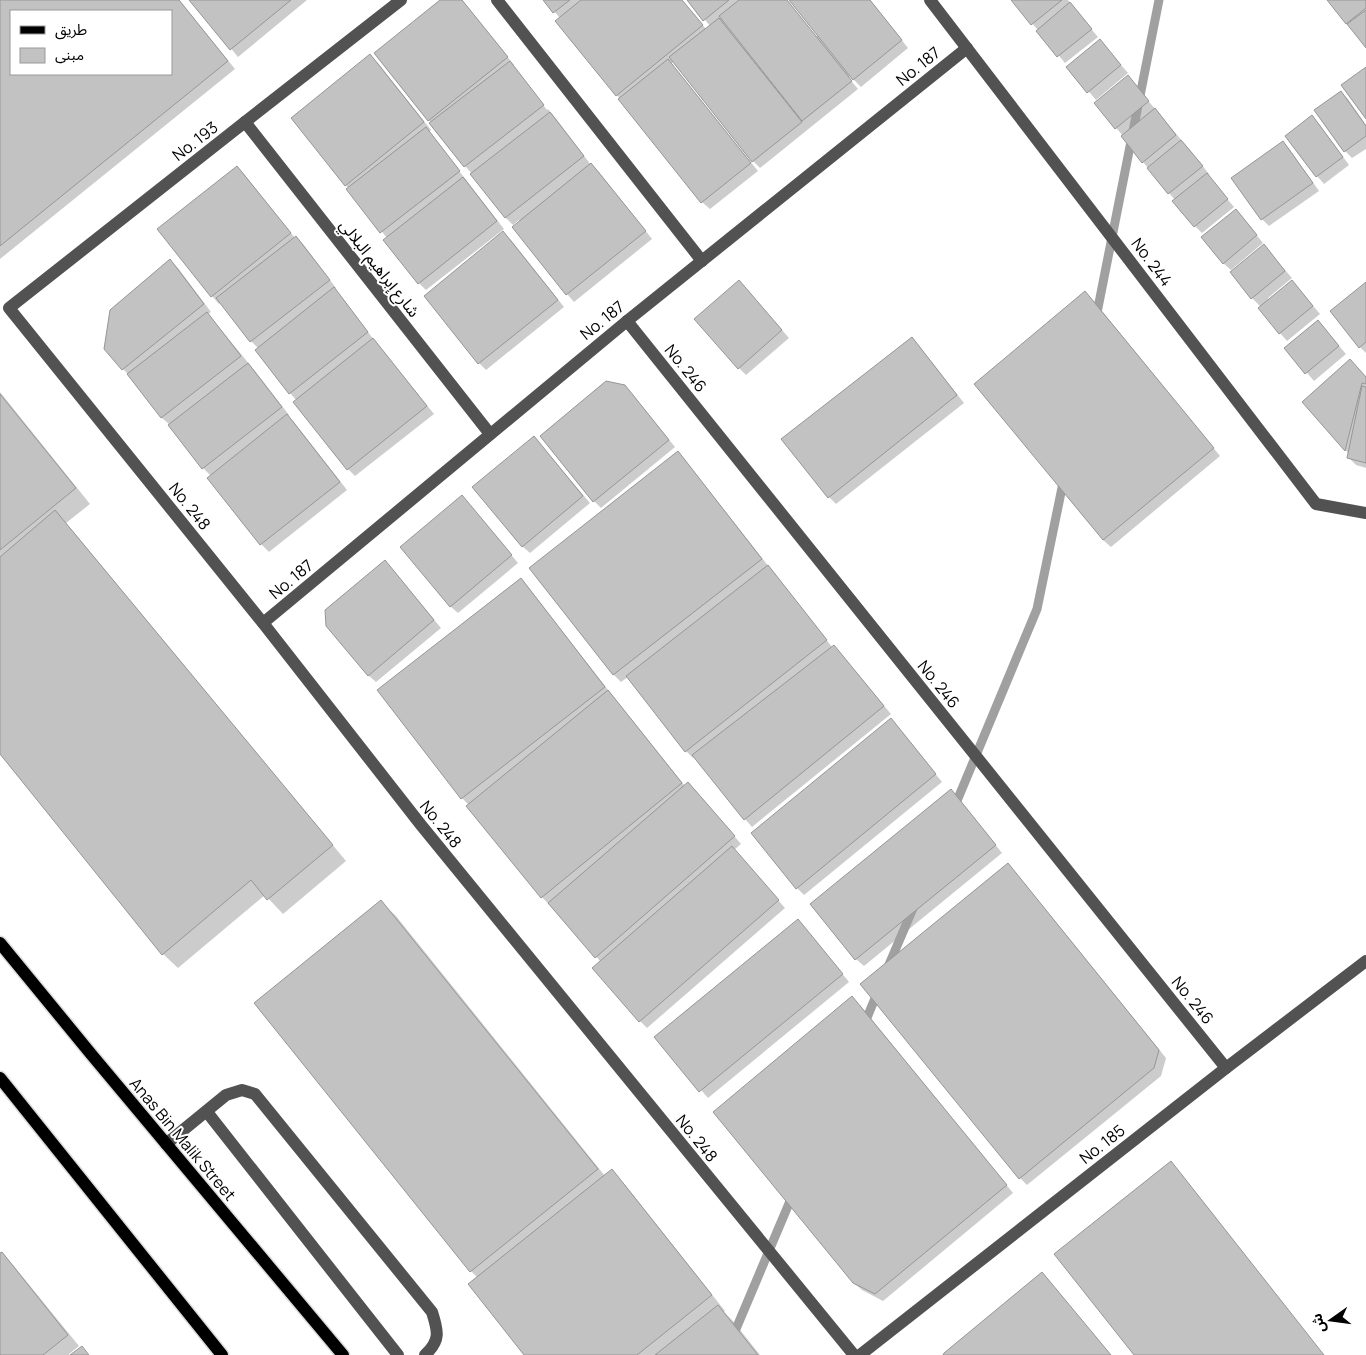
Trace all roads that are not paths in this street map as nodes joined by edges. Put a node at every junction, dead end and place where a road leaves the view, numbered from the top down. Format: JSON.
{"nodes":[{"id":1,"x":401,"y":0,"type":"edge"},
{"id":2,"x":497,"y":0,"type":"edge"},
{"id":3,"x":930,"y":0,"type":"edge"},
{"id":4,"x":968,"y":48,"type":"junction"},
{"id":5,"x":245,"y":122,"type":"junction"},
{"id":6,"x":702,"y":260,"type":"junction"},
{"id":7,"x":9,"y":308,"type":"joint"},
{"id":8,"x":627,"y":321,"type":"junction"},
{"id":9,"x":490,"y":434,"type":"junction"},
{"id":10,"x":1366,"y":513,"type":"edge"},
{"id":11,"x":263,"y":623,"type":"junction"},
{"id":12,"x":0,"y":943,"type":"edge"},
{"id":13,"x":1366,"y":961,"type":"edge"},
{"id":14,"x":1226,"y":1068,"type":"junction"},
{"id":15,"x":0,"y":1078,"type":"edge"},
{"id":16,"x":207,"y":1112,"type":"junction"},
{"id":17,"x":166,"y":1144,"type":"junction"},
{"id":18,"x":222,"y":1355,"type":"edge"},
{"id":19,"x":343,"y":1355,"type":"edge"},
{"id":20,"x":398,"y":1355,"type":"edge"},
{"id":21,"x":425,"y":1355,"type":"edge"},
{"id":22,"x":854,"y":1355,"type":"edge"},
{"id":23,"x":860,"y":1355,"type":"edge"}],
"edges":[{"from":1,"to":5,"type":"street","name":"No. 193"},
{"from":2,"to":6,"type":"street"},
{"from":3,"to":4,"type":"street","name":"No. 244"},
{"from":4,"to":6,"type":"street","name":"No. 187"},
{"from":4,"to":10,"type":"street","name":"No. 244"},
{"from":5,"to":7,"type":"street","name":"No. 193"},
{"from":5,"to":9,"type":"street","name":"شارع إبراهيم البلالي"},
{"from":6,"to":8,"type":"street","name":"No. 187"},
{"from":7,"to":11,"type":"street","name":"No. 248"},
{"from":8,"to":9,"type":"street","name":"No. 187"},
{"from":8,"to":14,"type":"street","name":"No. 246"},
{"from":9,"to":11,"type":"street","name":"No. 187"},
{"from":11,"to":22,"type":"street","name":"No. 248"},
{"from":12,"to":17,"type":"main road","name":"Anas Bin Malik Street"},
{"from":13,"to":14,"type":"street","name":"No. 185"},
{"from":14,"to":23,"type":"street","name":"No. 185"},
{"from":15,"to":18,"type":"main road"},
{"from":16,"to":17,"type":"street"},
{"from":16,"to":20,"type":"street"},
{"from":16,"to":21,"type":"street"},
{"from":17,"to":19,"type":"main road","name":"Anas Bin Malik Street"}]}
